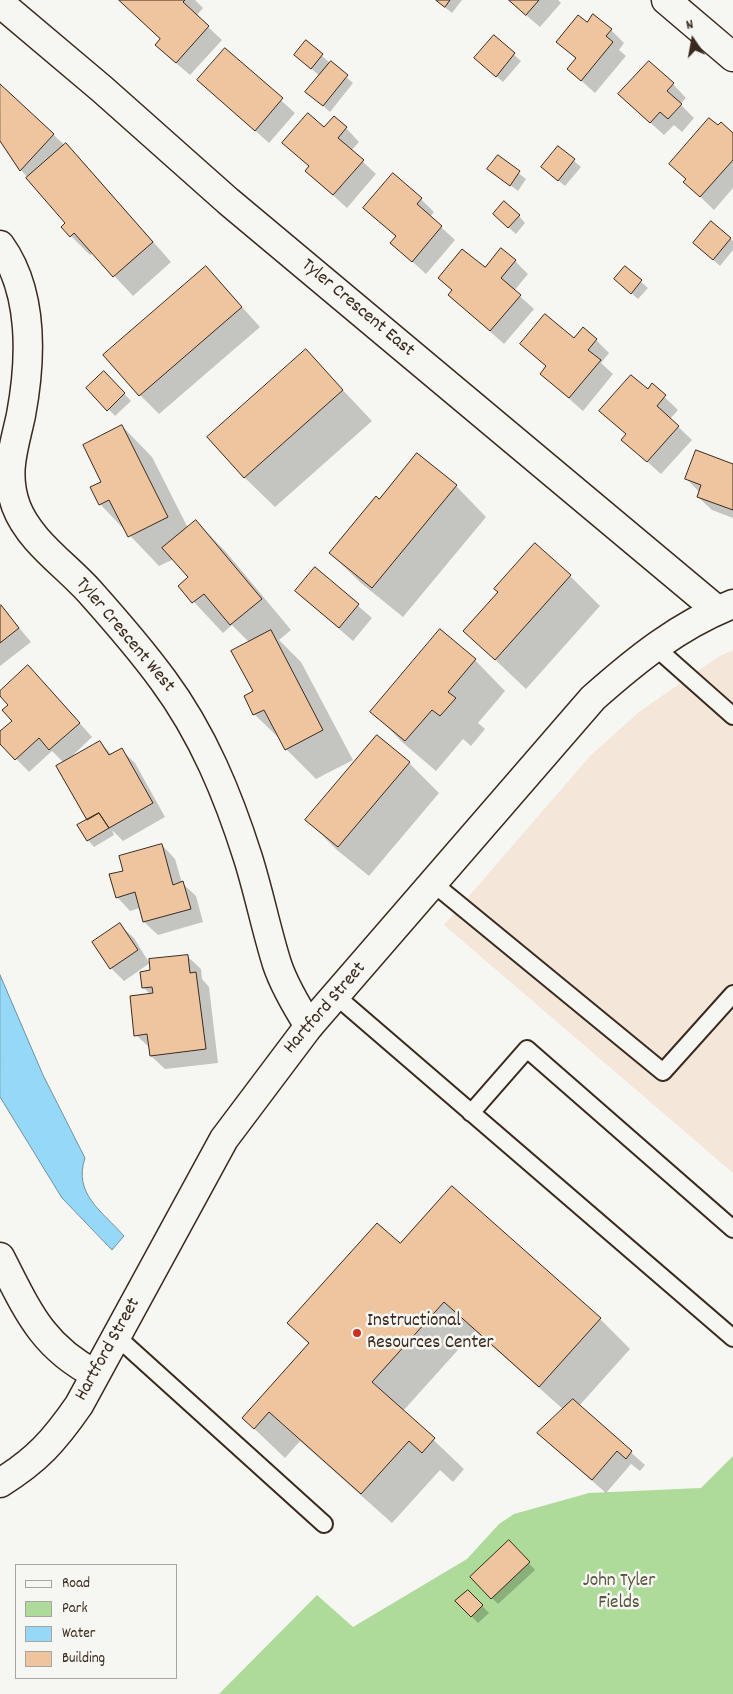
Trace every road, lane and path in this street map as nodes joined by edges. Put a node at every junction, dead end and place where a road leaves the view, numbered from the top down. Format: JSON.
{"nodes":[{"id":1,"x":666,"y":0,"type":"edge"},
{"id":2,"x":0,"y":3,"type":"edge"},
{"id":3,"x":733,"y":57,"type":"edge"},
{"id":4,"x":0,"y":245,"type":"edge"},
{"id":5,"x":725,"y":607,"type":"edge"},
{"id":6,"x":654,"y":646,"type":"junction"},
{"id":7,"x":733,"y":716,"type":"edge"},
{"id":8,"x":434,"y":884,"type":"junction"},
{"id":9,"x":733,"y":994,"type":"edge"},
{"id":10,"x":336,"y":996,"type":"junction"},
{"id":11,"x":309,"y":1026,"type":"junction"},
{"id":12,"x":471,"y":1112,"type":"junction"},
{"id":13,"x":733,"y":1229,"type":"edge"},
{"id":14,"x":0,"y":1257,"type":"edge"},
{"id":15,"x":116,"y":1336,"type":"junction"},
{"id":16,"x":733,"y":1338,"type":"edge"},
{"id":17,"x":95,"y":1374,"type":"junction"},
{"id":18,"x":0,"y":1483,"type":"edge"},
{"id":19,"x":324,"y":1524,"type":"dead end"}],
"edges":[{"from":1,"to":3,"type":"street"},
{"from":2,"to":5,"type":"street","name":"Tyler Crescent East"},
{"from":4,"to":11,"type":"street","name":"Tyler Crescent West"},
{"from":5,"to":6,"type":"street","name":"Hartford Street"},
{"from":6,"to":7,"type":"lane"},
{"from":6,"to":8,"type":"street","name":"Hartford Street"},
{"from":8,"to":9,"type":"lane"},
{"from":8,"to":10,"type":"street","name":"Hartford Street"},
{"from":10,"to":11,"type":"street","name":"Hartford Street"},
{"from":10,"to":12,"type":"lane"},
{"from":11,"to":15,"type":"street","name":"Hartford Street"},
{"from":12,"to":13,"type":"lane"},
{"from":12,"to":16,"type":"lane"},
{"from":14,"to":17,"type":"street"},
{"from":15,"to":17,"type":"street","name":"Hartford Street"},
{"from":15,"to":19,"type":"lane"},
{"from":17,"to":18,"type":"street","name":"Hartford Street"}]}
